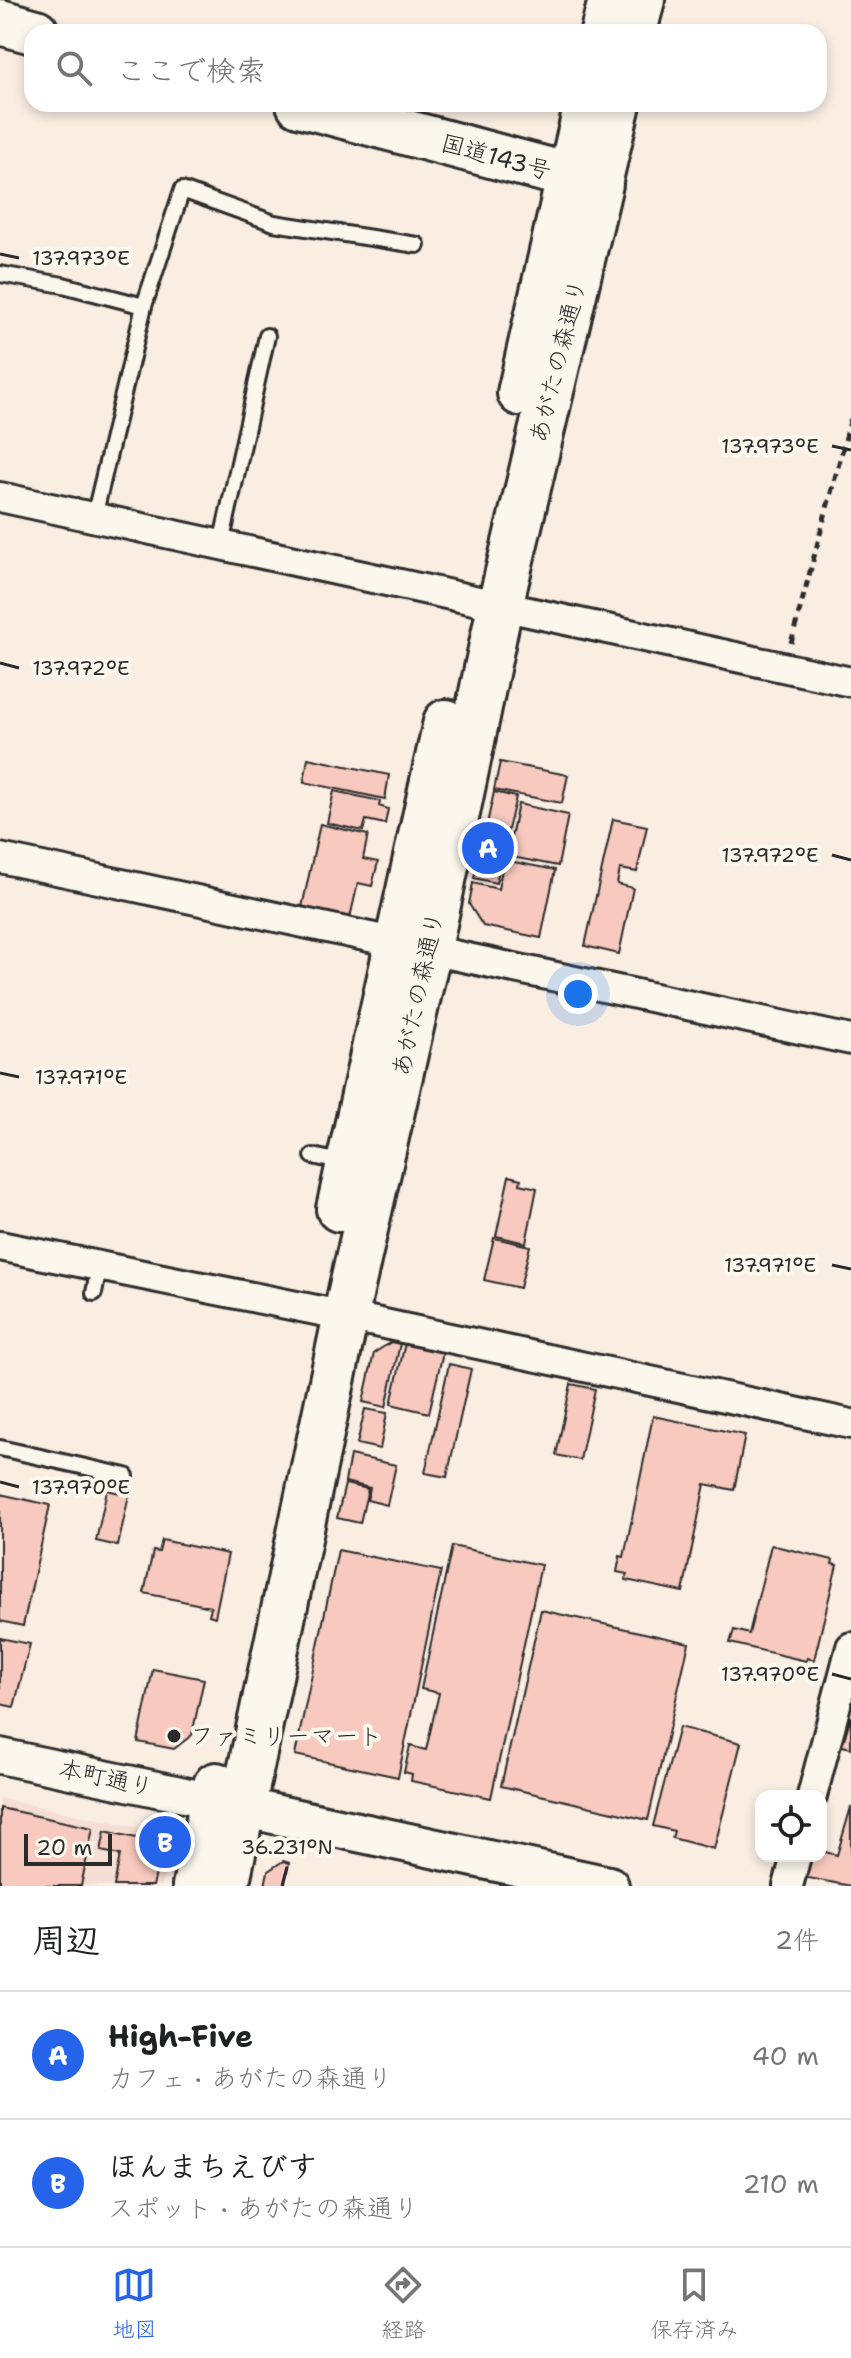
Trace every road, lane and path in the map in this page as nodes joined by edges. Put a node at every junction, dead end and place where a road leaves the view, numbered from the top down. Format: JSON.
{"nodes":[{"id":1,"x":610,"y":0,"type":"edge"},
{"id":2,"x":643,"y":0,"type":"edge"},
{"id":3,"x":0,"y":22,"type":"edge"},
{"id":4,"x":604,"y":24,"type":"edge"},
{"id":5,"x":637,"y":24,"type":"edge"},
{"id":6,"x":24,"y":29,"type":"edge"},
{"id":7,"x":329,"y":112,"type":"edge"},
{"id":8,"x":586,"y":112,"type":"edge"},
{"id":9,"x":615,"y":112,"type":"edge"},
{"id":10,"x":584,"y":181,"type":"junction"},
{"id":11,"x":417,"y":245,"type":"dead end"},
{"id":12,"x":0,"y":274,"type":"edge"},
{"id":13,"x":144,"y":306,"type":"junction"},
{"id":14,"x":267,"y":336,"type":"dead end"},
{"id":15,"x":851,"y":418,"type":"edge"},
{"id":16,"x":0,"y":497,"type":"edge"},
{"id":17,"x":94,"y":517,"type":"junction"},
{"id":18,"x":221,"y":544,"type":"junction"},
{"id":19,"x":486,"y":603,"type":"junction"},
{"id":20,"x":784,"y":667,"type":"junction"},
{"id":21,"x":851,"y":682,"type":"edge"},
{"id":22,"x":0,"y":858,"type":"edge"},
{"id":23,"x":413,"y":945,"type":"junction"},
{"id":24,"x":851,"y":1040,"type":"edge"},
{"id":25,"x":0,"y":1246,"type":"edge"},
{"id":26,"x":332,"y":1314,"type":"junction"},
{"id":27,"x":851,"y":1424,"type":"edge"},
{"id":28,"x":0,"y":1448,"type":"edge"},
{"id":29,"x":126,"y":1476,"type":"dead end"},
{"id":30,"x":851,"y":1647,"type":"edge"},
{"id":31,"x":0,"y":1756,"type":"edge"},
{"id":32,"x":814,"y":1790,"type":"edge"},
{"id":33,"x":228,"y":1804,"type":"junction"},
{"id":34,"x":794,"y":1862,"type":"edge"},
{"id":35,"x":195,"y":1886,"type":"edge"},
{"id":36,"x":226,"y":1886,"type":"edge"},
{"id":37,"x":609,"y":1886,"type":"edge"},
{"id":38,"x":788,"y":1886,"type":"edge"}],
"edges":[{"from":1,"to":4,"type":"main road"},
{"from":2,"to":5,"type":"main road"},
{"from":3,"to":6,"type":"highway"},
{"from":7,"to":10,"type":"highway","name":"国道143号"},
{"from":8,"to":10,"type":"main road","name":"あがたの森通り"},
{"from":9,"to":10,"type":"main road","name":"あがたの森通り"},
{"from":10,"to":19,"type":"highway","name":"あがたの森通り"},
{"from":11,"to":13,"type":"lane"},
{"from":12,"to":13,"type":"lane"},
{"from":13,"to":17,"type":"lane"},
{"from":14,"to":18,"type":"lane"},
{"from":15,"to":20,"type":"path"},
{"from":16,"to":17,"type":"street"},
{"from":17,"to":18,"type":"street"},
{"from":18,"to":19,"type":"street"},
{"from":19,"to":20,"type":"street"},
{"from":19,"to":23,"type":"highway","name":"あがたの森通り"},
{"from":20,"to":21,"type":"street"},
{"from":22,"to":23,"type":"street"},
{"from":23,"to":24,"type":"street"},
{"from":23,"to":26,"type":"highway","name":"あがたの森通り"},
{"from":23,"to":26,"type":"highway","name":"あがたの森通り"},
{"from":25,"to":26,"type":"street"},
{"from":26,"to":27,"type":"street"},
{"from":26,"to":33,"type":"highway","name":"あがたの森通り"},
{"from":28,"to":29,"type":"lane"},
{"from":30,"to":32,"type":"street"},
{"from":31,"to":33,"type":"street","name":"本町通り"},
{"from":33,"to":35,"type":"highway","name":"あがたの森通り"},
{"from":33,"to":36,"type":"highway","name":"あがたの森通り"},
{"from":33,"to":37,"type":"main road"},
{"from":34,"to":38,"type":"street"}]}
